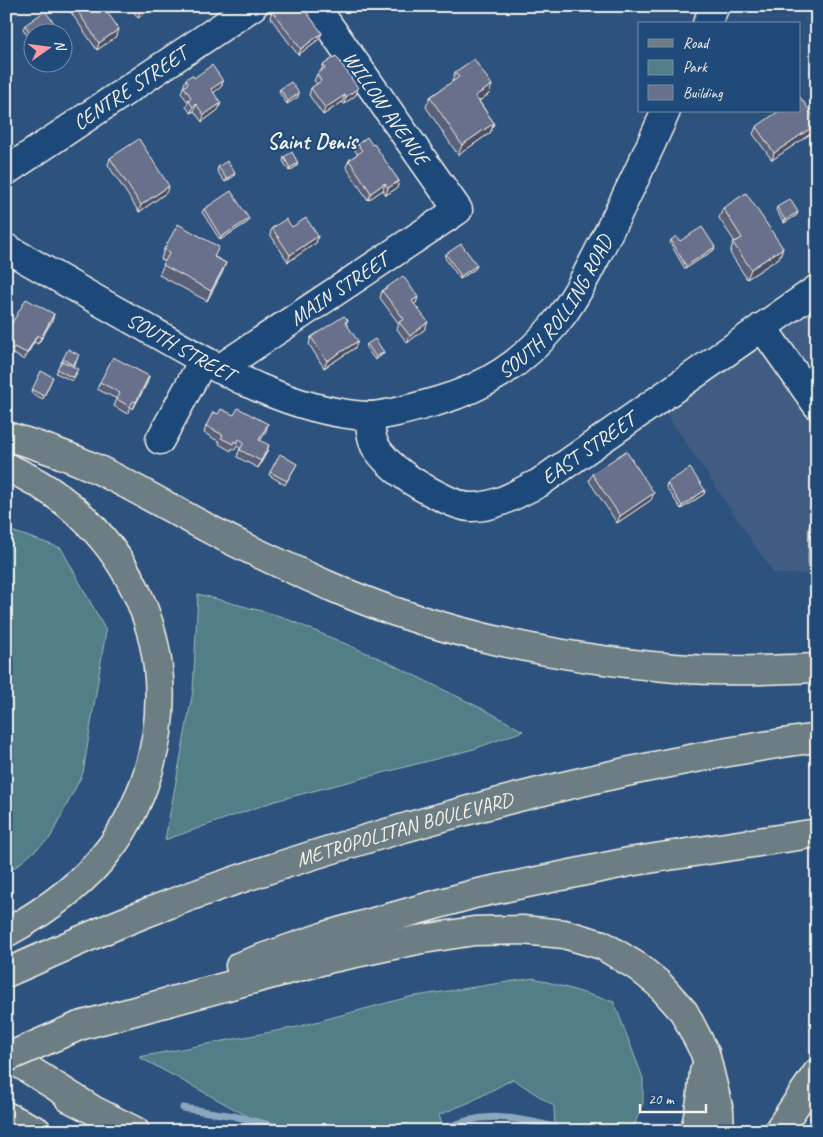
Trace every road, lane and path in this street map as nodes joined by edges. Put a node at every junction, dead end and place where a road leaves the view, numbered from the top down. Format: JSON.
{"nodes":[{"id":1,"x":253,"y":6,"type":"edge"},
{"id":2,"x":315,"y":6,"type":"edge"},
{"id":3,"x":715,"y":6,"type":"edge"},
{"id":4,"x":708,"y":22,"type":"edge"},
{"id":5,"x":666,"y":112,"type":"edge"},
{"id":6,"x":6,"y":171,"type":"edge"},
{"id":7,"x":458,"y":210,"type":"joint"},
{"id":8,"x":6,"y":248,"type":"edge"},
{"id":9,"x":817,"y":289,"type":"edge"},
{"id":10,"x":762,"y":327,"type":"junction"},
{"id":11,"x":211,"y":365,"type":"junction"},
{"id":12,"x":817,"y":405,"type":"edge"},
{"id":13,"x":369,"y":416,"type":"junction"},
{"id":14,"x":6,"y":436,"type":"edge"},
{"id":15,"x":160,"y":440,"type":"dead end"},
{"id":16,"x":6,"y":467,"type":"edge"},
{"id":17,"x":817,"y":668,"type":"edge"},
{"id":18,"x":817,"y":738,"type":"edge"},
{"id":19,"x":817,"y":833,"type":"edge"},
{"id":20,"x":6,"y":933,"type":"edge"},
{"id":21,"x":6,"y":973,"type":"edge"},
{"id":22,"x":79,"y":1026,"type":"junction"},
{"id":23,"x":704,"y":1053,"type":"junction"},
{"id":24,"x":6,"y":1057,"type":"edge"},
{"id":25,"x":6,"y":1068,"type":"edge"},
{"id":26,"x":817,"y":1073,"type":"edge"},
{"id":27,"x":90,"y":1108,"type":"junction"},
{"id":28,"x":6,"y":1116,"type":"edge"},
{"id":29,"x":37,"y":1131,"type":"edge"},
{"id":30,"x":135,"y":1131,"type":"edge"},
{"id":31,"x":695,"y":1131,"type":"edge"},
{"id":32,"x":720,"y":1131,"type":"edge"},
{"id":33,"x":778,"y":1131,"type":"edge"}],
"edges":[{"from":1,"to":6,"type":"street","name":"CENTRE STREET"},
{"from":2,"to":7,"type":"street","name":"WILLOW AVENUE"},
{"from":3,"to":4,"type":"street"},
{"from":5,"to":13,"type":"street","name":"SOUTH ROLLING ROAD"},
{"from":7,"to":11,"type":"street","name":"MAIN STREET"},
{"from":8,"to":11,"type":"street","name":"SOUTH STREET"},
{"from":9,"to":10,"type":"street","name":"EAST STREET"},
{"from":10,"to":12,"type":"street"},
{"from":10,"to":13,"type":"street","name":"EAST STREET"},
{"from":11,"to":13,"type":"street","name":"SOUTH STREET"},
{"from":11,"to":15,"type":"street","name":"MAIN STREET"},
{"from":14,"to":17,"type":"main road"},
{"from":16,"to":20,"type":"main road"},
{"from":18,"to":21,"type":"main road","name":"METROPOLITAN BOULEVARD"},
{"from":19,"to":22,"type":"main road"},
{"from":22,"to":23,"type":"main road"},
{"from":22,"to":24,"type":"main road","bridge":true},
{"from":23,"to":31,"type":"main road"},
{"from":23,"to":32,"type":"main road"},
{"from":24,"to":27,"type":"main road"},
{"from":25,"to":27,"type":"main road"},
{"from":26,"to":33,"type":"main road"},
{"from":27,"to":30,"type":"main road"},
{"from":28,"to":29,"type":"main road"}]}
